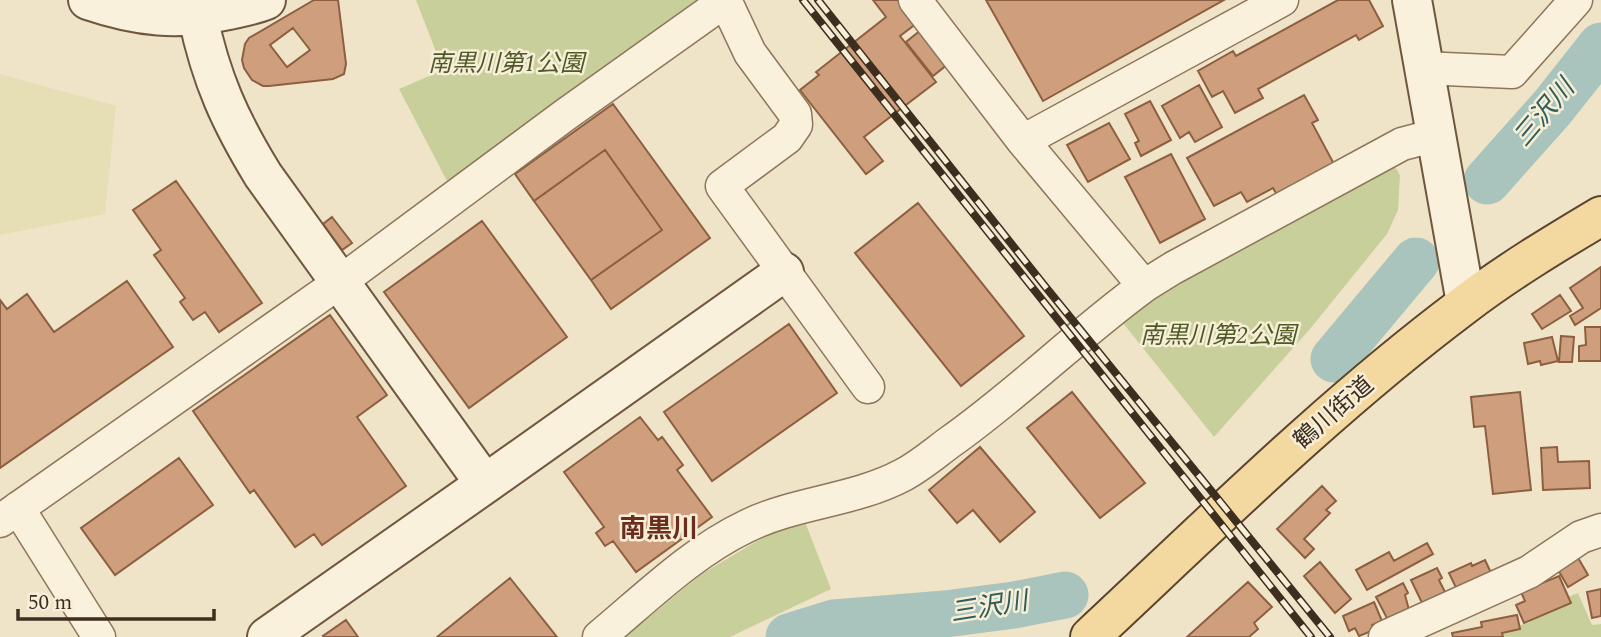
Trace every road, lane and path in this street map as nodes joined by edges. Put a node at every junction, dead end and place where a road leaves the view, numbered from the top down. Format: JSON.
{"nodes":[{"id":1,"x":88,"y":0,"type":"edge"},
{"id":2,"x":266,"y":0,"type":"edge"},
{"id":3,"x":725,"y":0,"type":"edge"},
{"id":4,"x":915,"y":0,"type":"edge"},
{"id":5,"x":1282,"y":0,"type":"edge"},
{"id":6,"x":1412,"y":0,"type":"edge"},
{"id":7,"x":1576,"y":0,"type":"edge"},
{"id":8,"x":198,"y":17,"type":"junction"},
{"id":9,"x":1423,"y":68,"type":"junction"},
{"id":10,"x":1436,"y":135,"type":"junction"},
{"id":11,"x":1023,"y":141,"type":"junction"},
{"id":12,"x":1601,"y":216,"type":"edge"},
{"id":13,"x":784,"y":272,"type":"junction"},
{"id":14,"x":340,"y":282,"type":"junction"},
{"id":15,"x":1144,"y":286,"type":"junction"},
{"id":16,"x":1466,"y":303,"type":"junction"},
{"id":17,"x":868,"y":387,"type":"dead end"},
{"id":18,"x":485,"y":484,"type":"junction"},
{"id":19,"x":9,"y":514,"type":"edge"},
{"id":20,"x":1601,"y":530,"type":"edge"},
{"id":21,"x":99,"y":637,"type":"edge"},
{"id":22,"x":267,"y":637,"type":"edge"},
{"id":23,"x":599,"y":637,"type":"edge"},
{"id":24,"x":1090,"y":637,"type":"edge"},
{"id":25,"x":1385,"y":637,"type":"edge"}],
"edges":[{"from":1,"to":8,"type":"street"},
{"from":2,"to":8,"type":"street"},
{"from":3,"to":13,"type":"street"},
{"from":3,"to":14,"type":"street"},
{"from":4,"to":11,"type":"street"},
{"from":5,"to":11,"type":"street"},
{"from":6,"to":9,"type":"street"},
{"from":7,"to":9,"type":"street"},
{"from":8,"to":14,"type":"street"},
{"from":9,"to":10,"type":"street"},
{"from":10,"to":15,"type":"street"},
{"from":10,"to":16,"type":"street"},
{"from":11,"to":15,"type":"street"},
{"from":12,"to":16,"type":"main road","name":"鶴川街道"},
{"from":13,"to":17,"type":"street"},
{"from":13,"to":18,"type":"street"},
{"from":14,"to":18,"type":"street"},
{"from":14,"to":19,"type":"street"},
{"from":15,"to":23,"type":"street"},
{"from":16,"to":24,"type":"main road","name":"鶴川街道"},
{"from":18,"to":22,"type":"street"},
{"from":19,"to":21,"type":"street"},
{"from":20,"to":25,"type":"street"}]}
